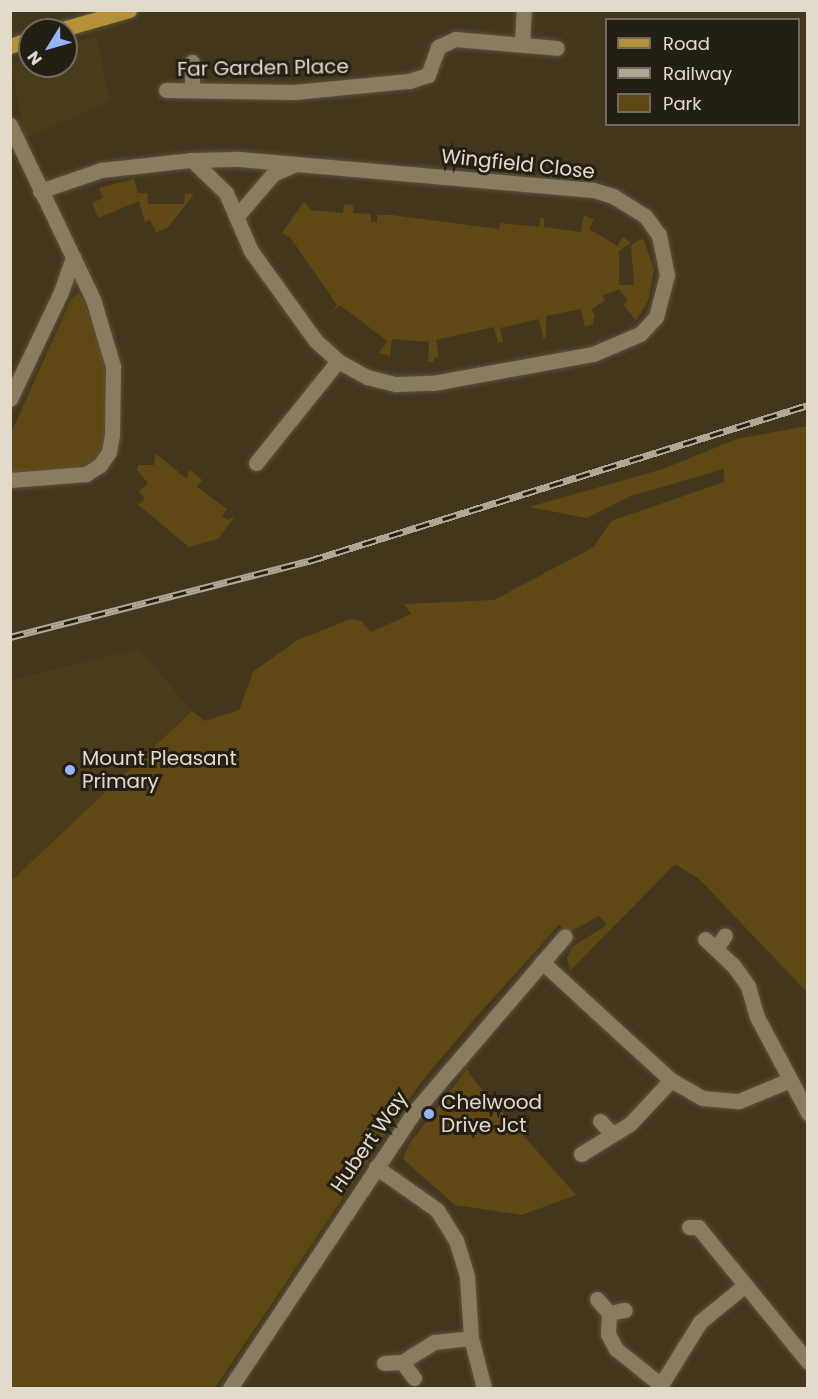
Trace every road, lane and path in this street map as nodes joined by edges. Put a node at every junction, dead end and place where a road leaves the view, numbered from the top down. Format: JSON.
{"nodes":[{"id":1,"x":129,"y":10,"type":"edge"},
{"id":2,"x":524,"y":10,"type":"edge"},
{"id":3,"x":78,"y":25,"type":"edge"},
{"id":4,"x":522,"y":44,"type":"junction"},
{"id":5,"x":557,"y":48,"type":"dead end"},
{"id":6,"x":192,"y":62,"type":"dead end"},
{"id":7,"x":166,"y":90,"type":"dead end"},
{"id":8,"x":192,"y":90,"type":"junction"},
{"id":9,"x":10,"y":125,"type":"edge"},
{"id":10,"x":15,"y":150,"type":"edge"},
{"id":11,"x":192,"y":160,"type":"junction"},
{"id":12,"x":295,"y":164,"type":"junction"},
{"id":13,"x":40,"y":191,"type":"junction"},
{"id":14,"x":236,"y":218,"type":"junction"},
{"id":15,"x":73,"y":257,"type":"junction"},
{"id":16,"x":338,"y":361,"type":"junction"},
{"id":17,"x":10,"y":399,"type":"edge"},
{"id":18,"x":256,"y":463,"type":"dead end"},
{"id":19,"x":10,"y":480,"type":"edge"},
{"id":20,"x":565,"y":936,"type":"dead end"},
{"id":21,"x":716,"y":940,"type":"dead end"},
{"id":22,"x":542,"y":962,"type":"junction"},
{"id":23,"x":671,"y":1080,"type":"junction"},
{"id":24,"x":790,"y":1080,"type":"junction"},
{"id":25,"x":807,"y":1113,"type":"edge"},
{"id":26,"x":600,"y":1121,"type":"dead end"},
{"id":27,"x":611,"y":1133,"type":"junction"},
{"id":28,"x":581,"y":1154,"type":"dead end"},
{"id":29,"x":376,"y":1167,"type":"junction"},
{"id":30,"x":689,"y":1227,"type":"dead end"},
{"id":31,"x":745,"y":1285,"type":"junction"},
{"id":32,"x":597,"y":1299,"type":"dead end"},
{"id":33,"x":625,"y":1310,"type":"dead end"},
{"id":34,"x":609,"y":1313,"type":"junction"},
{"id":35,"x":471,"y":1338,"type":"junction"},
{"id":36,"x":402,"y":1362,"type":"junction"},
{"id":37,"x":807,"y":1362,"type":"edge"},
{"id":38,"x":384,"y":1363,"type":"dead end"},
{"id":39,"x":414,"y":1378,"type":"dead end"},
{"id":40,"x":660,"y":1387,"type":"edge"},
{"id":41,"x":230,"y":1389,"type":"edge"},
{"id":42,"x":484,"y":1389,"type":"edge"}],
"edges":[{"from":1,"to":3,"type":"main road"},
{"from":2,"to":4,"type":"street"},
{"from":4,"to":5,"type":"street"},
{"from":4,"to":8,"type":"street","name":"Far Garden Place"},
{"from":6,"to":8,"type":"street"},
{"from":7,"to":8,"type":"street","name":"Far Garden Place"},
{"from":9,"to":10,"type":"street"},
{"from":10,"to":13,"type":"street"},
{"from":11,"to":12,"type":"street","name":"Wingfield Close"},
{"from":11,"to":13,"type":"street","name":"Wingfield Close"},
{"from":11,"to":14,"type":"street","name":"Wingfield Close"},
{"from":12,"to":14,"type":"street"},
{"from":12,"to":16,"type":"street","name":"Wingfield Close"},
{"from":13,"to":15,"type":"street"},
{"from":14,"to":16,"type":"street","name":"Wingfield Close"},
{"from":15,"to":17,"type":"street"},
{"from":15,"to":19,"type":"street"},
{"from":16,"to":18,"type":"street"},
{"from":20,"to":22,"type":"street","name":"Hubert Way"},
{"from":21,"to":24,"type":"street"},
{"from":22,"to":23,"type":"street"},
{"from":22,"to":29,"type":"street","name":"Hubert Way"},
{"from":23,"to":24,"type":"street"},
{"from":23,"to":27,"type":"street"},
{"from":24,"to":25,"type":"street"},
{"from":26,"to":27,"type":"street"},
{"from":27,"to":28,"type":"street"},
{"from":29,"to":35,"type":"street"},
{"from":29,"to":41,"type":"street","name":"Hubert Way"},
{"from":30,"to":31,"type":"street"},
{"from":31,"to":37,"type":"street"},
{"from":31,"to":40,"type":"street"},
{"from":32,"to":34,"type":"street"},
{"from":33,"to":34,"type":"street"},
{"from":34,"to":40,"type":"street"},
{"from":35,"to":36,"type":"street"},
{"from":35,"to":42,"type":"street"},
{"from":36,"to":38,"type":"street"},
{"from":36,"to":39,"type":"street"}]}
